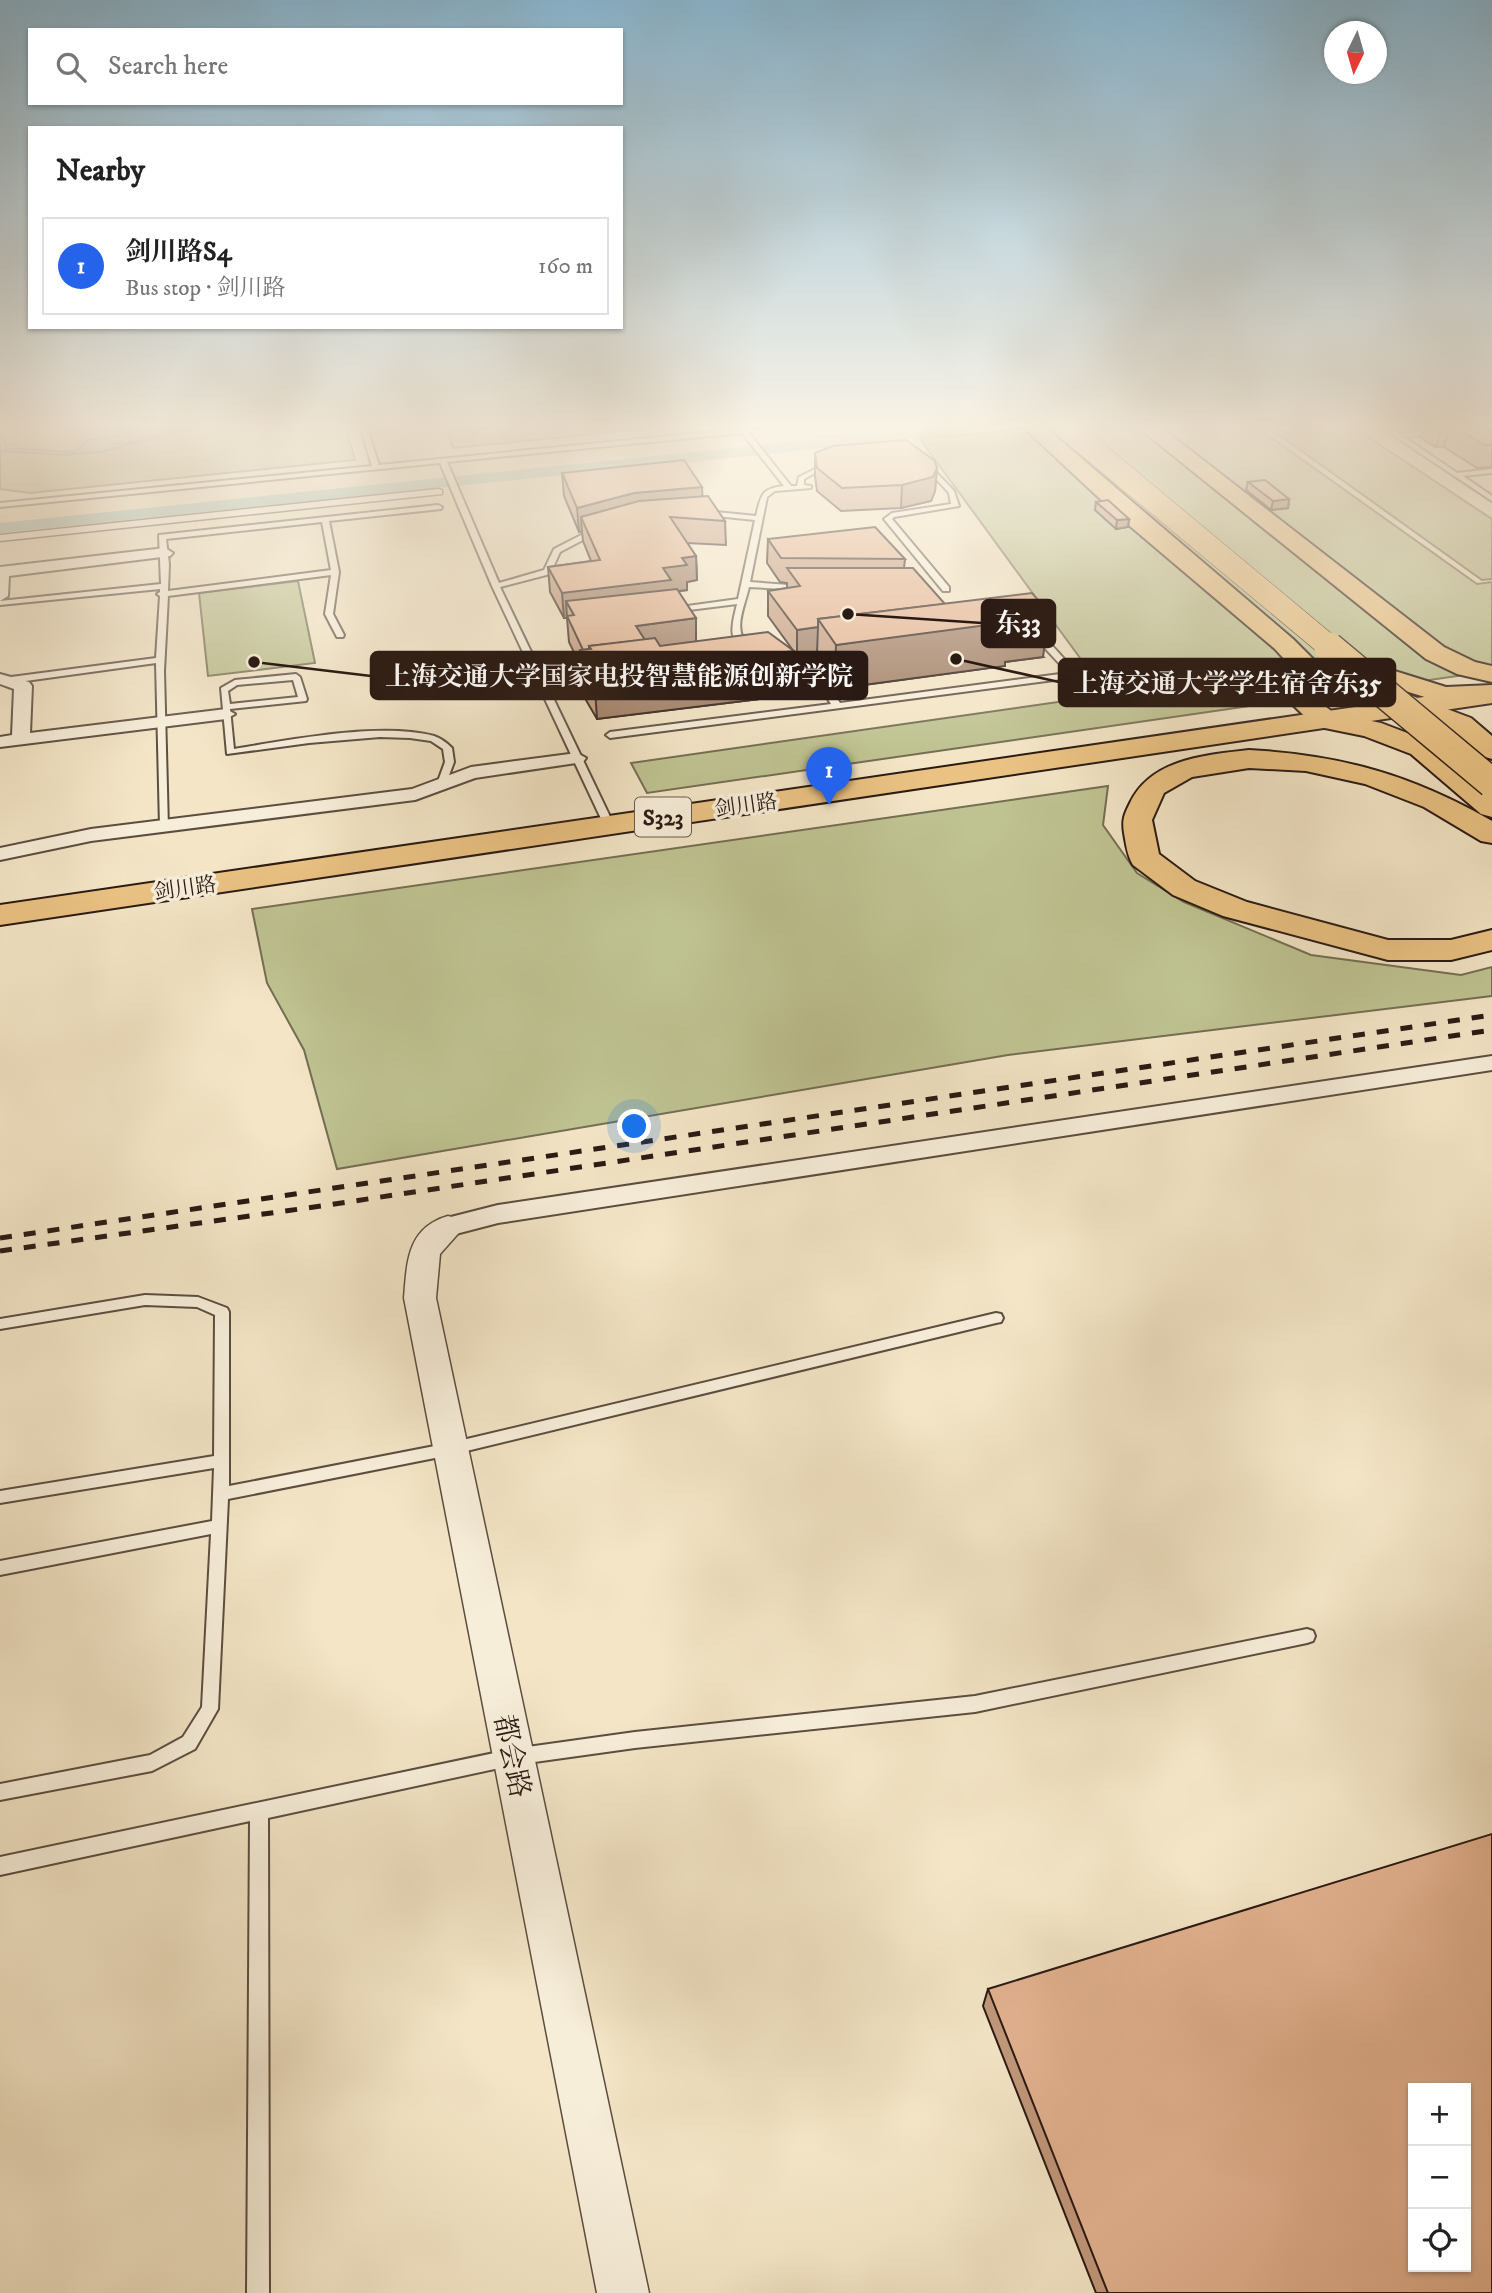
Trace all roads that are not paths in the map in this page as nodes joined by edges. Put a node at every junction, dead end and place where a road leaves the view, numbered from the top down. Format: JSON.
{"nodes":[{"id":1,"x":19,"y":536,"type":"edge"},
{"id":2,"x":172,"y":536,"type":"edge"},
{"id":3,"x":328,"y":536,"type":"edge"},
{"id":4,"x":475,"y":536,"type":"edge"},
{"id":5,"x":582,"y":536,"type":"edge"},
{"id":6,"x":755,"y":536,"type":"edge"},
{"id":7,"x":902,"y":536,"type":"edge"},
{"id":8,"x":1156,"y":536,"type":"edge"},
{"id":9,"x":1196,"y":536,"type":"edge"},
{"id":10,"x":1224,"y":536,"type":"edge"},
{"id":11,"x":1284,"y":536,"type":"edge"},
{"id":12,"x":0,"y":538,"type":"edge"},
{"id":13,"x":165,"y":553,"type":"junction"},
{"id":14,"x":1,"y":572,"type":"edge"},
{"id":15,"x":335,"y":572,"type":"junction"},
{"id":16,"x":746,"y":584,"type":"junction"},
{"id":17,"x":496,"y":586,"type":"junction"},
{"id":18,"x":815,"y":588,"type":"edge"},
{"id":19,"x":933,"y":589,"type":"edge"},
{"id":20,"x":162,"y":590,"type":"junction"},
{"id":21,"x":0,"y":596,"type":"edge"},
{"id":22,"x":742,"y":601,"type":"junction"},
{"id":23,"x":0,"y":603,"type":"edge"},
{"id":24,"x":660,"y":611,"type":"edge"},
{"id":25,"x":1400,"y":628,"type":"junction"},
{"id":26,"x":1020,"y":632,"type":"edge"},
{"id":27,"x":340,"y":635,"type":"dead end"},
{"id":28,"x":1284,"y":644,"type":"junction"},
{"id":29,"x":848,"y":655,"type":"edge"},
{"id":30,"x":757,"y":659,"type":"dead end"},
{"id":31,"x":160,"y":660,"type":"junction"},
{"id":32,"x":808,"y":660,"type":"junction"},
{"id":33,"x":769,"y":663,"type":"edge"},
{"id":34,"x":1492,"y":674,"type":"edge"},
{"id":35,"x":6,"y":679,"type":"edge"},
{"id":36,"x":1492,"y":680,"type":"edge"},
{"id":37,"x":1492,"y":694,"type":"edge"},
{"id":38,"x":1423,"y":698,"type":"junction"},
{"id":39,"x":836,"y":704,"type":"junction"},
{"id":40,"x":226,"y":710,"type":"junction"},
{"id":41,"x":1316,"y":713,"type":"junction"},
{"id":42,"x":161,"y":722,"type":"junction"},
{"id":43,"x":610,"y":735,"type":"edge"},
{"id":44,"x":21,"y":739,"type":"junction"},
{"id":45,"x":0,"y":742,"type":"edge"},
{"id":46,"x":1492,"y":749,"type":"edge"},
{"id":47,"x":577,"y":758,"type":"junction"},
{"id":48,"x":1492,"y":764,"type":"edge"},
{"id":49,"x":1492,"y":783,"type":"edge"},
{"id":50,"x":442,"y":784,"type":"junction"},
{"id":51,"x":1492,"y":808,"type":"edge"},
{"id":52,"x":605,"y":817,"type":"junction"},
{"id":53,"x":165,"y":826,"type":"junction"},
{"id":54,"x":1492,"y":834,"type":"edge"},
{"id":55,"x":0,"y":854,"type":"edge"},
{"id":56,"x":0,"y":896,"type":"edge"},
{"id":57,"x":0,"y":915,"type":"edge"},
{"id":58,"x":1492,"y":940,"type":"edge"},
{"id":59,"x":1492,"y":1063,"type":"edge"},
{"id":60,"x":448,"y":1227,"type":"joint"},
{"id":61,"x":996,"y":1318,"type":"dead end"},
{"id":62,"x":0,"y":1324,"type":"edge"},
{"id":63,"x":450,"y":1449,"type":"junction"},
{"id":64,"x":221,"y":1461,"type":"junction"},
{"id":65,"x":221,"y":1494,"type":"junction"},
{"id":66,"x":0,"y":1497,"type":"edge"},
{"id":67,"x":219,"y":1526,"type":"junction"},
{"id":68,"x":0,"y":1568,"type":"edge"},
{"id":69,"x":1307,"y":1636,"type":"dead end"},
{"id":70,"x":513,"y":1757,"type":"junction"},
{"id":71,"x":0,"y":1792,"type":"edge"},
{"id":72,"x":259,"y":1811,"type":"junction"},
{"id":73,"x":0,"y":1866,"type":"edge"},
{"id":74,"x":258,"y":2293,"type":"edge"},
{"id":75,"x":623,"y":2293,"type":"edge"}],
"edges":[{"from":1,"to":12,"type":"street"},
{"from":2,"to":13,"type":"lane"},
{"from":3,"to":15,"type":"lane"},
{"from":4,"to":17,"type":"lane"},
{"from":5,"to":17,"type":"lane"},
{"from":6,"to":16,"type":"lane"},
{"from":7,"to":19,"type":"lane"},
{"from":8,"to":28,"type":"main road"},
{"from":9,"to":49,"type":"main road","bridge":true},
{"from":10,"to":46,"type":"main road"},
{"from":11,"to":25,"type":"main road"},
{"from":13,"to":14,"type":"street"},
{"from":13,"to":20,"type":"lane"},
{"from":14,"to":21,"type":"street"},
{"from":15,"to":20,"type":"lane"},
{"from":15,"to":27,"type":"lane"},
{"from":16,"to":18,"type":"lane"},
{"from":16,"to":22,"type":"lane"},
{"from":17,"to":47,"type":"lane"},
{"from":20,"to":23,"type":"lane"},
{"from":20,"to":31,"type":"lane"},
{"from":22,"to":24,"type":"lane"},
{"from":22,"to":30,"type":"lane"},
{"from":25,"to":34,"type":"main road"},
{"from":25,"to":38,"type":"main road"},
{"from":26,"to":39,"type":"lane"},
{"from":28,"to":38,"type":"main road"},
{"from":28,"to":41,"type":"main road"},
{"from":29,"to":32,"type":"lane"},
{"from":31,"to":35,"type":"lane"},
{"from":31,"to":42,"type":"lane"},
{"from":32,"to":33,"type":"lane"},
{"from":32,"to":39,"type":"lane"},
{"from":35,"to":44,"type":"street"},
{"from":36,"to":38,"type":"main road"},
{"from":37,"to":38,"type":"main road","name":"剑川路","number":"S323"},
{"from":38,"to":41,"type":"main road","name":"剑川路","number":"S323"},
{"from":38,"to":46,"type":"main road"},
{"from":38,"to":48,"type":"main road"},
{"from":39,"to":43,"type":"lane"},
{"from":40,"to":40,"type":"lane"},
{"from":40,"to":42,"type":"street"},
{"from":40,"to":50,"type":"lane"},
{"from":41,"to":51,"type":"main road"},
{"from":41,"to":52,"type":"main road","name":"剑川路","number":"S323"},
{"from":42,"to":44,"type":"street"},
{"from":42,"to":53,"type":"lane"},
{"from":44,"to":45,"type":"street"},
{"from":47,"to":50,"type":"street"},
{"from":47,"to":52,"type":"lane"},
{"from":50,"to":53,"type":"street"},
{"from":52,"to":56,"type":"main road","name":"剑川路"},
{"from":52,"to":57,"type":"main road","name":"剑川路","number":"S323"},
{"from":53,"to":55,"type":"street"},
{"from":54,"to":58,"type":"main road"},
{"from":59,"to":60,"type":"street"},
{"from":60,"to":63,"type":"street","name":"都会路"},
{"from":61,"to":63,"type":"lane"},
{"from":62,"to":64,"type":"lane"},
{"from":63,"to":65,"type":"lane"},
{"from":63,"to":70,"type":"street","name":"都会路"},
{"from":64,"to":65,"type":"lane"},
{"from":64,"to":66,"type":"lane"},
{"from":65,"to":67,"type":"lane"},
{"from":67,"to":68,"type":"lane"},
{"from":67,"to":71,"type":"lane"},
{"from":69,"to":70,"type":"lane"},
{"from":70,"to":72,"type":"lane"},
{"from":70,"to":75,"type":"street","name":"都会路"},
{"from":72,"to":73,"type":"lane"},
{"from":72,"to":74,"type":"lane"}]}
